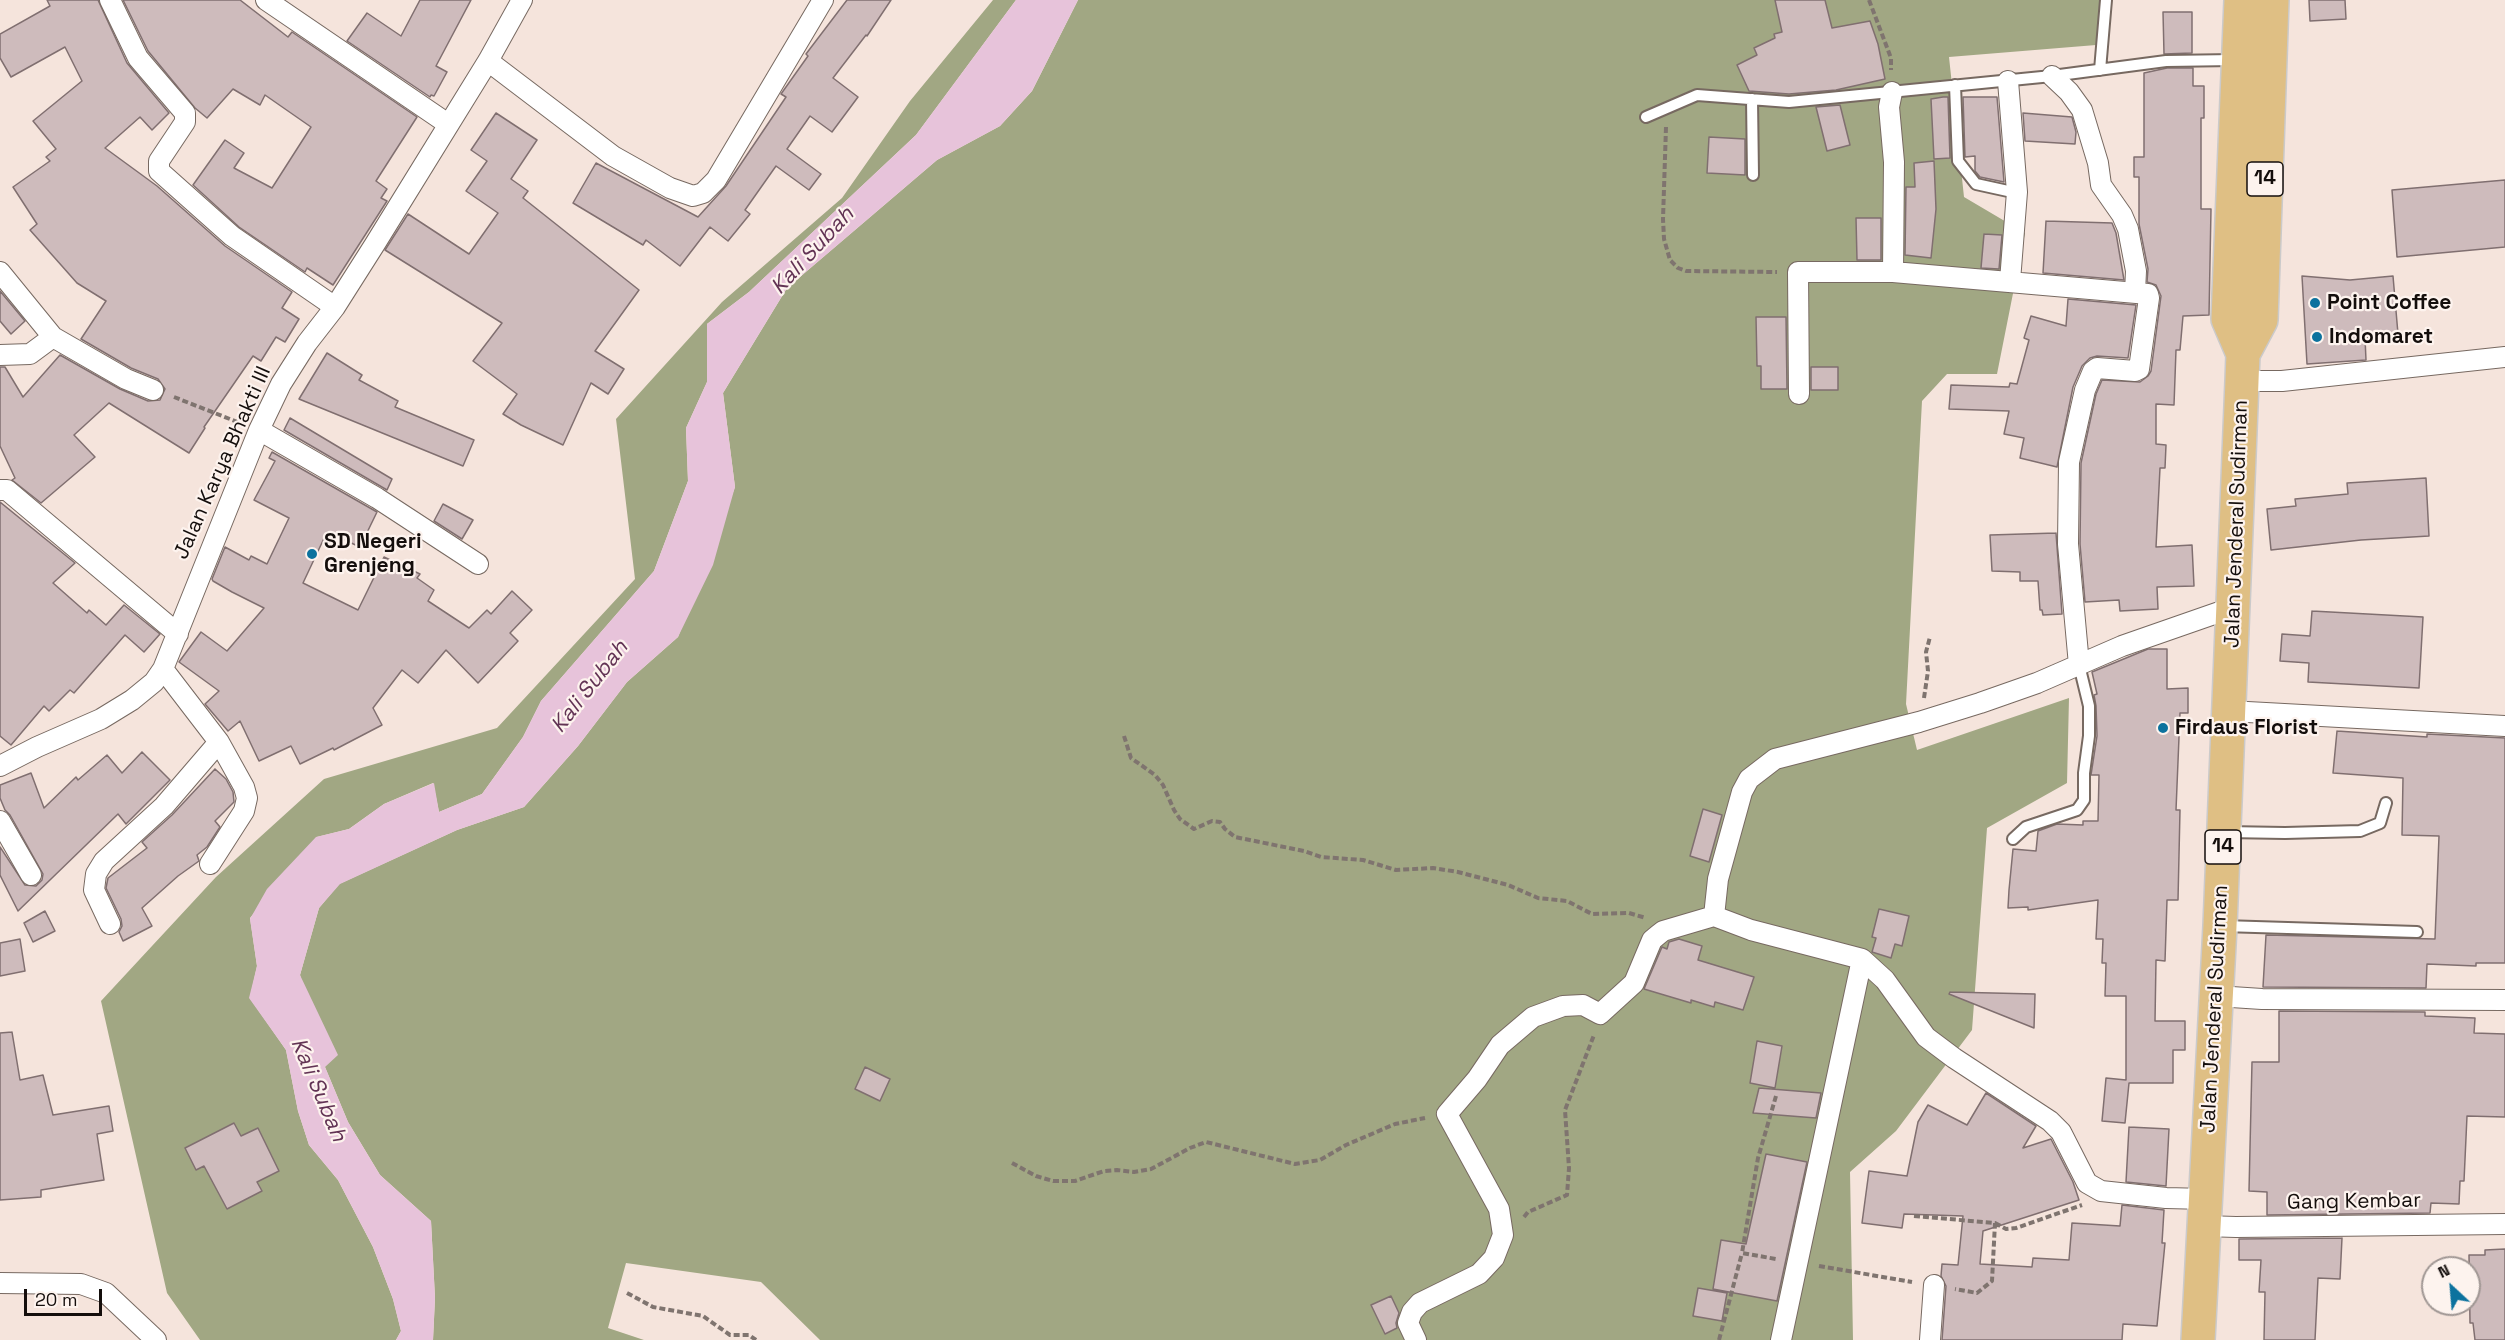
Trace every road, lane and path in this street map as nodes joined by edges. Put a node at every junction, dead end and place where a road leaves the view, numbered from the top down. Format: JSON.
{"nodes":[{"id":1,"x":110,"y":0,"type":"edge"},
{"id":2,"x":522,"y":0,"type":"edge"},
{"id":3,"x":823,"y":0,"type":"edge"},
{"id":4,"x":1869,"y":0,"type":"edge"},
{"id":5,"x":2106,"y":0,"type":"edge"},
{"id":6,"x":2241,"y":0,"type":"edge"},
{"id":7,"x":2272,"y":0,"type":"edge"},
{"id":8,"x":278,"y":3,"type":"edge"},
{"id":9,"x":2237,"y":60,"type":"junction"},
{"id":10,"x":488,"y":61,"type":"junction"},
{"id":11,"x":2100,"y":70,"type":"junction"},
{"id":12,"x":2052,"y":76,"type":"junction"},
{"id":13,"x":2008,"y":81,"type":"junction"},
{"id":14,"x":1955,"y":86,"type":"junction"},
{"id":15,"x":1892,"y":92,"type":"junction"},
{"id":16,"x":1752,"y":99,"type":"junction"},
{"id":17,"x":1666,"y":107,"type":"junction"},
{"id":18,"x":1646,"y":117,"type":"dead end"},
{"id":19,"x":448,"y":124,"type":"junction"},
{"id":20,"x":1753,"y":175,"type":"dead end"},
{"id":21,"x":2017,"y":193,"type":"junction"},
{"id":22,"x":0,"y":272,"type":"edge"},
{"id":23,"x":1798,"y":272,"type":"junction"},
{"id":24,"x":1893,"y":272,"type":"junction"},
{"id":25,"x":2010,"y":281,"type":"junction"},
{"id":26,"x":2135,"y":292,"type":"junction"},
{"id":27,"x":335,"y":307,"type":"junction"},
{"id":28,"x":53,"y":337,"type":"junction"},
{"id":29,"x":0,"y":355,"type":"edge"},
{"id":30,"x":2505,"y":357,"type":"edge"},
{"id":31,"x":2242,"y":368,"type":"junction"},
{"id":32,"x":153,"y":390,"type":"joint"},
{"id":33,"x":1799,"y":394,"type":"dead end"},
{"id":34,"x":259,"y":430,"type":"junction"},
{"id":35,"x":0,"y":490,"type":"edge"},
{"id":36,"x":478,"y":564,"type":"dead end"},
{"id":37,"x":2234,"y":608,"type":"junction"},
{"id":38,"x":178,"y":634,"type":"junction"},
{"id":39,"x":1930,"y":637,"type":"dead end"},
{"id":40,"x":2079,"y":665,"type":"junction"},
{"id":41,"x":163,"y":669,"type":"junction"},
{"id":42,"x":2229,"y":711,"type":"junction"},
{"id":43,"x":1919,"y":722,"type":"junction"},
{"id":44,"x":2505,"y":726,"type":"edge"},
{"id":45,"x":1124,"y":736,"type":"dead end"},
{"id":46,"x":219,"y":742,"type":"junction"},
{"id":47,"x":0,"y":766,"type":"edge"},
{"id":48,"x":2386,"y":803,"type":"dead end"},
{"id":49,"x":0,"y":821,"type":"edge"},
{"id":50,"x":2224,"y":831,"type":"junction"},
{"id":51,"x":2013,"y":839,"type":"dead end"},
{"id":52,"x":210,"y":864,"type":"dead end"},
{"id":53,"x":31,"y":875,"type":"dead end"},
{"id":54,"x":1714,"y":915,"type":"junction"},
{"id":55,"x":110,"y":924,"type":"dead end"},
{"id":56,"x":2220,"y":926,"type":"junction"},
{"id":57,"x":1663,"y":930,"type":"junction"},
{"id":58,"x":2417,"y":932,"type":"dead end"},
{"id":59,"x":1862,"y":959,"type":"junction"},
{"id":60,"x":2216,"y":996,"type":"junction"},
{"id":61,"x":2505,"y":1000,"type":"edge"},
{"id":62,"x":1600,"y":1014,"type":"junction"},
{"id":63,"x":1776,"y":1096,"type":"dead end"},
{"id":64,"x":1446,"y":1114,"type":"junction"},
{"id":65,"x":1012,"y":1163,"type":"dead end"},
{"id":66,"x":2097,"y":1189,"type":"junction"},
{"id":67,"x":2205,"y":1212,"type":"junction"},
{"id":68,"x":1914,"y":1216,"type":"dead end"},
{"id":69,"x":1995,"y":1223,"type":"junction"},
{"id":70,"x":2505,"y":1224,"type":"edge"},
{"id":71,"x":1503,"y":1235,"type":"junction"},
{"id":72,"x":1742,"y":1253,"type":"junction"},
{"id":73,"x":1798,"y":1263,"type":"junction"},
{"id":74,"x":0,"y":1283,"type":"edge"},
{"id":75,"x":1934,"y":1285,"type":"junction"},
{"id":76,"x":627,"y":1293,"type":"dead end"},
{"id":77,"x":156,"y":1340,"type":"edge"},
{"id":78,"x":756,"y":1340,"type":"edge"},
{"id":79,"x":1416,"y":1340,"type":"edge"},
{"id":80,"x":1719,"y":1340,"type":"edge"},
{"id":81,"x":1781,"y":1340,"type":"edge"},
{"id":82,"x":1930,"y":1340,"type":"edge"},
{"id":83,"x":2198,"y":1340,"type":"edge"}],
"edges":[{"from":1,"to":27,"type":"street"},
{"from":2,"to":10,"type":"street","name":"Jalan Karya Bhakti III"},
{"from":3,"to":10,"type":"street"},
{"from":4,"to":15,"type":"path"},
{"from":5,"to":11,"type":"lane"},
{"from":6,"to":9,"type":"highway","name":"Jalan Jenderal Sudirman","number":"14"},
{"from":7,"to":31,"type":"highway","name":"Jalan Jenderal Sudirman","number":"14"},
{"from":8,"to":19,"type":"street"},
{"from":9,"to":11,"type":"lane"},
{"from":9,"to":31,"type":"highway","name":"Jalan Jenderal Sudirman","number":"14"},
{"from":10,"to":19,"type":"street","name":"Jalan Karya Bhakti III"},
{"from":11,"to":12,"type":"lane"},
{"from":12,"to":13,"type":"lane"},
{"from":12,"to":26,"type":"street"},
{"from":13,"to":14,"type":"lane"},
{"from":13,"to":21,"type":"street"},
{"from":14,"to":15,"type":"lane"},
{"from":14,"to":21,"type":"lane"},
{"from":15,"to":16,"type":"lane"},
{"from":15,"to":24,"type":"street"},
{"from":16,"to":17,"type":"lane"},
{"from":16,"to":20,"type":"lane"},
{"from":17,"to":18,"type":"lane"},
{"from":17,"to":23,"type":"path"},
{"from":19,"to":27,"type":"street","name":"Jalan Karya Bhakti III"},
{"from":21,"to":25,"type":"street"},
{"from":22,"to":28,"type":"street"},
{"from":23,"to":24,"type":"street"},
{"from":23,"to":33,"type":"street"},
{"from":24,"to":25,"type":"street"},
{"from":25,"to":26,"type":"street"},
{"from":26,"to":40,"type":"street"},
{"from":27,"to":34,"type":"street","name":"Jalan Karya Bhakti III"},
{"from":28,"to":29,"type":"street"},
{"from":28,"to":32,"type":"street"},
{"from":30,"to":31,"type":"street"},
{"from":31,"to":37,"type":"highway","name":"Jalan Jenderal Sudirman","number":"14"},
{"from":32,"to":34,"type":"path"},
{"from":34,"to":36,"type":"street"},
{"from":34,"to":38,"type":"street","name":"Jalan Karya Bhakti III"},
{"from":35,"to":38,"type":"street"},
{"from":37,"to":40,"type":"street"},
{"from":37,"to":42,"type":"highway","name":"Jalan Jenderal Sudirman","number":"14"},
{"from":38,"to":41,"type":"street","name":"Jalan Karya Bhakti III"},
{"from":39,"to":43,"type":"path"},
{"from":40,"to":43,"type":"street"},
{"from":40,"to":51,"type":"lane"},
{"from":41,"to":46,"type":"street"},
{"from":41,"to":47,"type":"street","name":"Jalan Karya Bhakti III"},
{"from":42,"to":44,"type":"street"},
{"from":42,"to":50,"type":"highway","name":"Jalan Jenderal Sudirman","number":"14"},
{"from":43,"to":54,"type":"street"},
{"from":45,"to":57,"type":"path"},
{"from":46,"to":52,"type":"street"},
{"from":46,"to":55,"type":"street"},
{"from":48,"to":50,"type":"lane"},
{"from":49,"to":53,"type":"street"},
{"from":50,"to":56,"type":"highway","name":"Jalan Jenderal Sudirman","number":"14"},
{"from":54,"to":57,"type":"street"},
{"from":54,"to":59,"type":"street"},
{"from":56,"to":58,"type":"lane"},
{"from":56,"to":60,"type":"highway","name":"Jalan Jenderal Sudirman","number":"14"},
{"from":57,"to":62,"type":"street"},
{"from":59,"to":66,"type":"street"},
{"from":59,"to":73,"type":"street"},
{"from":60,"to":61,"type":"street"},
{"from":60,"to":67,"type":"highway","name":"Jalan Jenderal Sudirman","number":"14"},
{"from":62,"to":64,"type":"street"},
{"from":62,"to":71,"type":"path"},
{"from":63,"to":72,"type":"path"},
{"from":64,"to":65,"type":"path"},
{"from":64,"to":71,"type":"street"},
{"from":66,"to":67,"type":"street","name":"Gang Kembar"},
{"from":66,"to":69,"type":"path"},
{"from":67,"to":70,"type":"street","name":"Gang Kembar"},
{"from":67,"to":83,"type":"highway","name":"Jalan Jenderal Sudirman","number":"14"},
{"from":68,"to":69,"type":"path"},
{"from":69,"to":75,"type":"path"},
{"from":71,"to":79,"type":"street"},
{"from":72,"to":73,"type":"path"},
{"from":72,"to":80,"type":"path"},
{"from":73,"to":75,"type":"path"},
{"from":73,"to":81,"type":"street"},
{"from":74,"to":77,"type":"street"},
{"from":75,"to":82,"type":"street"},
{"from":76,"to":78,"type":"path"}]}
